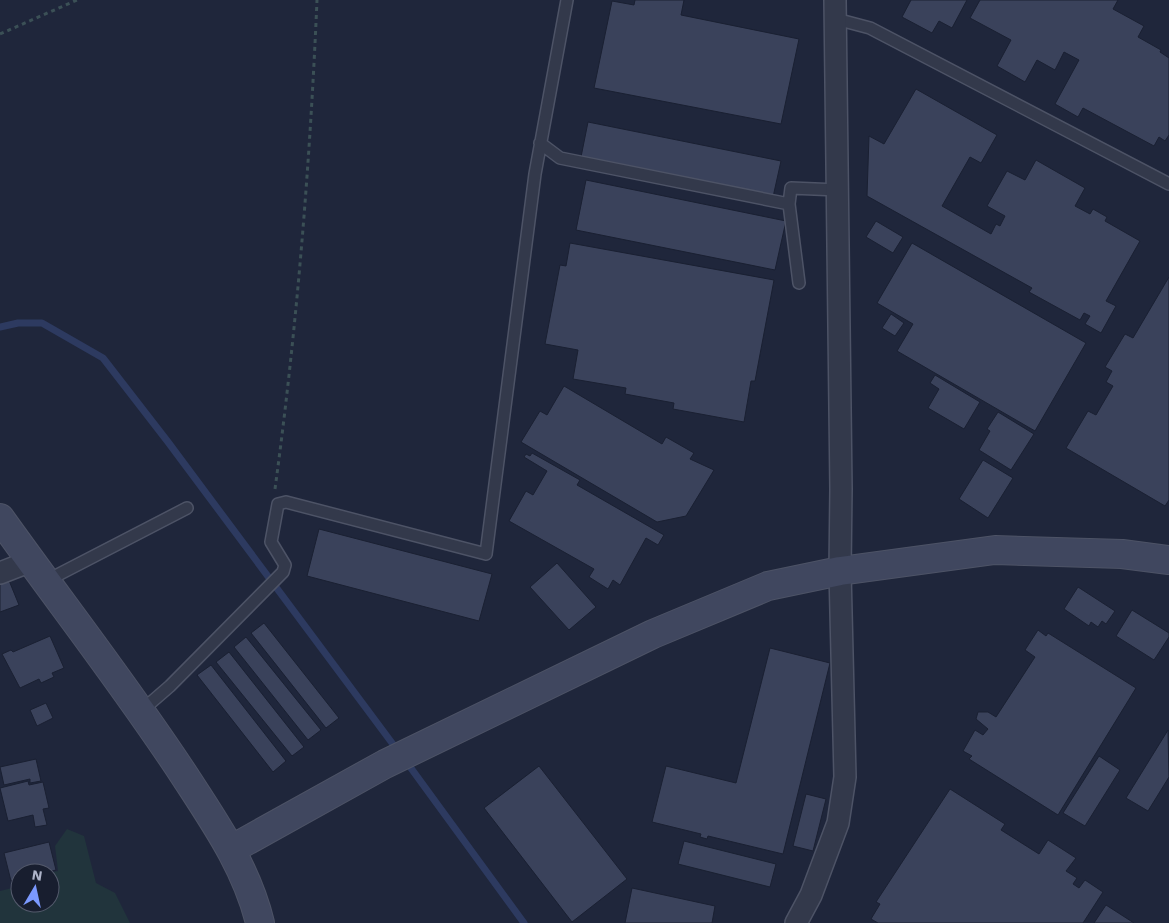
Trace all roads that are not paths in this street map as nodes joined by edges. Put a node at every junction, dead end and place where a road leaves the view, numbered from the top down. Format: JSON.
{"nodes":[{"id":1,"x":567,"y":0,"type":"edge"},
{"id":2,"x":836,"y":10,"type":"edge"},
{"id":3,"x":540,"y":143,"type":"junction"},
{"id":4,"x":1169,"y":184,"type":"edge"},
{"id":5,"x":838,"y":190,"type":"junction"},
{"id":6,"x":789,"y":204,"type":"junction"},
{"id":7,"x":799,"y":282,"type":"dead end"},
{"id":8,"x":188,"y":508,"type":"dead end"},
{"id":9,"x":0,"y":518,"type":"edge"},
{"id":10,"x":1169,"y":560,"type":"edge"},
{"id":11,"x":38,"y":571,"type":"junction"},
{"id":12,"x":840,"y":571,"type":"junction"},
{"id":13,"x":0,"y":573,"type":"edge"},
{"id":14,"x":140,"y":712,"type":"junction"},
{"id":15,"x":232,"y":849,"type":"junction"},
{"id":16,"x":260,"y":923,"type":"edge"},
{"id":17,"x":796,"y":923,"type":"edge"}],
"edges":[{"from":1,"to":3,"type":"lane"},
{"from":2,"to":4,"type":"lane"},
{"from":2,"to":5,"type":"street"},
{"from":3,"to":6,"type":"lane"},
{"from":3,"to":14,"type":"lane"},
{"from":5,"to":6,"type":"lane"},
{"from":5,"to":12,"type":"street"},
{"from":6,"to":7,"type":"lane"},
{"from":8,"to":11,"type":"lane"},
{"from":9,"to":11,"type":"street"},
{"from":10,"to":12,"type":"street"},
{"from":11,"to":13,"type":"street"},
{"from":11,"to":14,"type":"street"},
{"from":12,"to":15,"type":"street"},
{"from":12,"to":17,"type":"street"},
{"from":14,"to":15,"type":"street"},
{"from":15,"to":16,"type":"street"}]}
